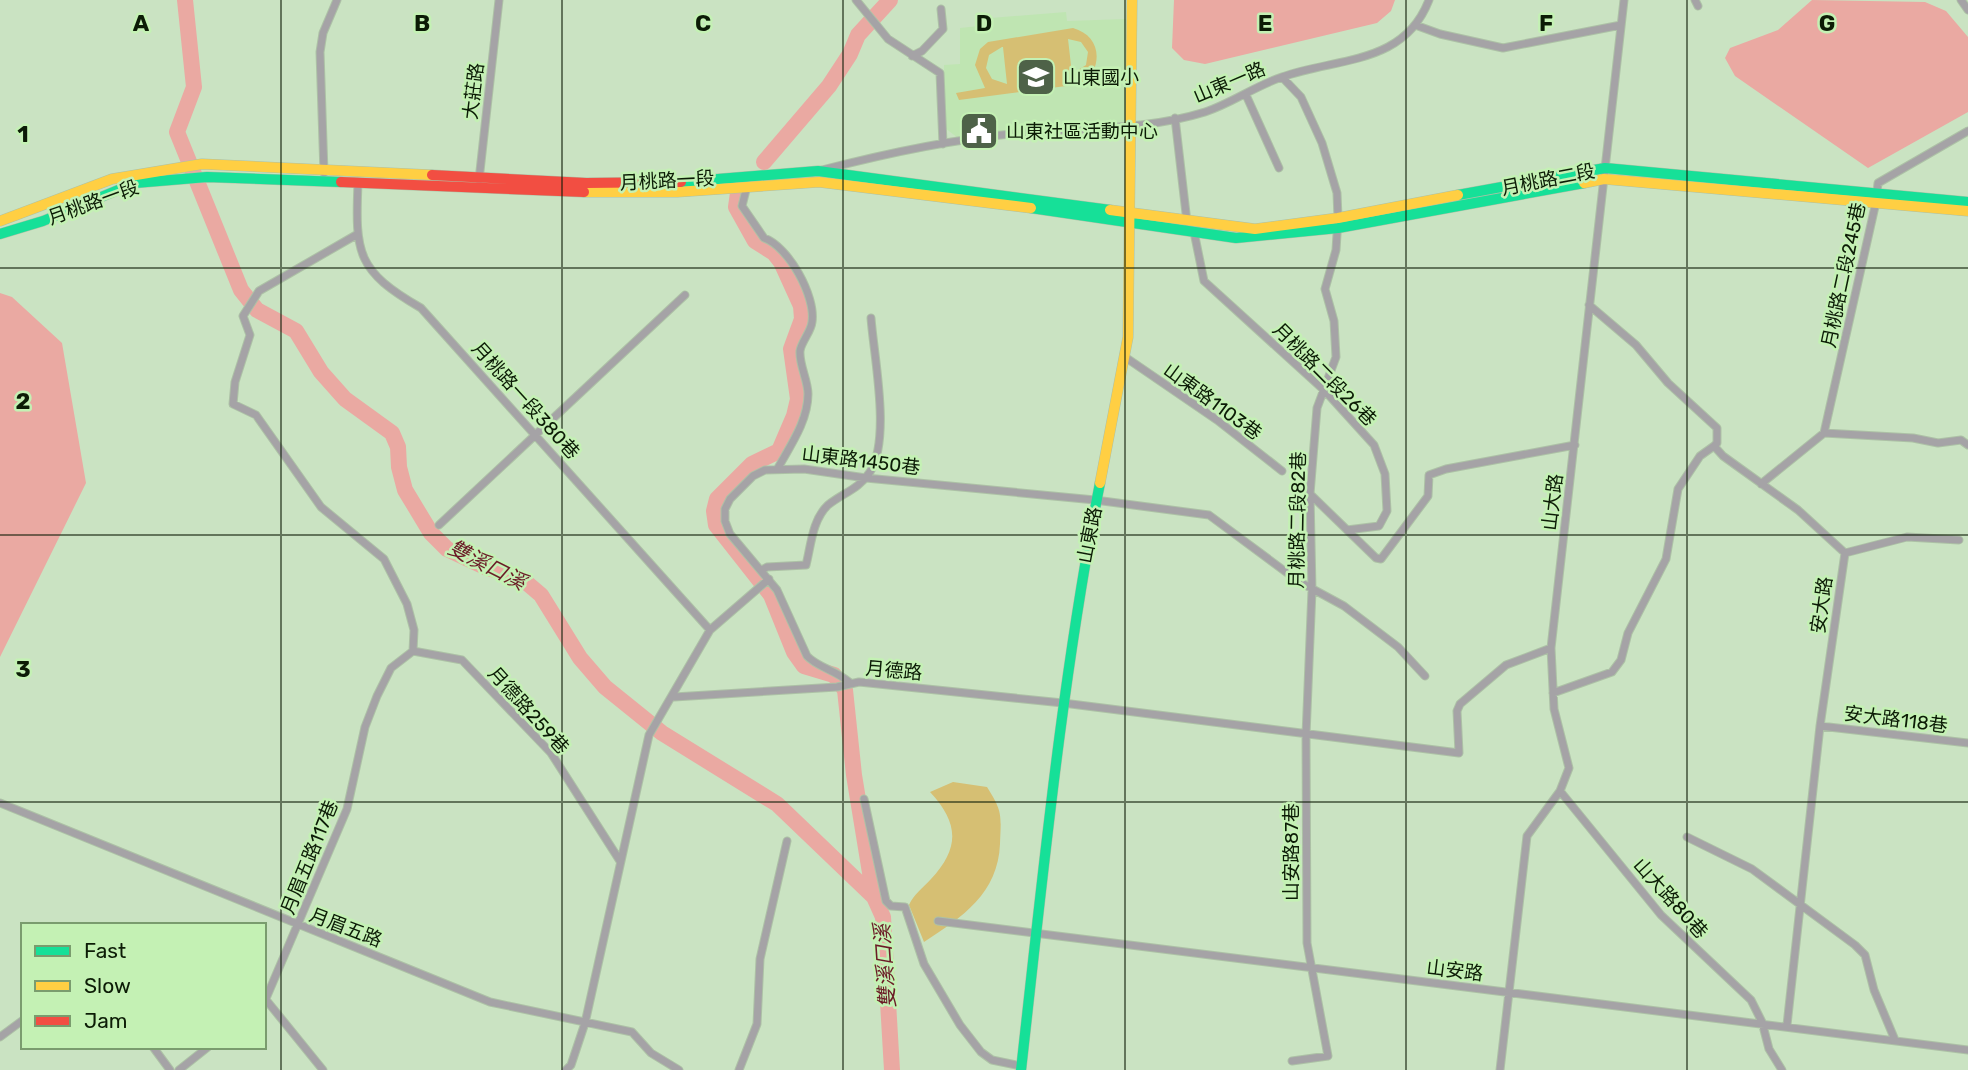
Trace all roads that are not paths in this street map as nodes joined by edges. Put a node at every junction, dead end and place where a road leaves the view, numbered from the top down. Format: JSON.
{"nodes":[{"id":1,"x":337,"y":0,"type":"edge"},
{"id":2,"x":499,"y":0,"type":"edge"},
{"id":3,"x":856,"y":0,"type":"edge"},
{"id":4,"x":1132,"y":0,"type":"edge"},
{"id":5,"x":1429,"y":0,"type":"edge"},
{"id":6,"x":1624,"y":0,"type":"edge"},
{"id":7,"x":1961,"y":0,"type":"edge"},
{"id":8,"x":941,"y":9,"type":"dead end"},
{"id":9,"x":1968,"y":10,"type":"edge"},
{"id":10,"x":1418,"y":26,"type":"junction"},
{"id":11,"x":1621,"y":26,"type":"junction"},
{"id":12,"x":912,"y":56,"type":"junction"},
{"id":13,"x":1282,"y":77,"type":"junction"},
{"id":14,"x":1246,"y":95,"type":"junction"},
{"id":15,"x":1175,"y":118,"type":"junction"},
{"id":16,"x":1130,"y":127,"type":"junction"},
{"id":17,"x":1968,"y":131,"type":"edge"},
{"id":18,"x":943,"y":144,"type":"junction"},
{"id":19,"x":1279,"y":168,"type":"dead end"},
{"id":20,"x":1604,"y":174,"type":"junction"},
{"id":21,"x":324,"y":176,"type":"junction"},
{"id":22,"x":818,"y":176,"type":"junction"},
{"id":23,"x":478,"y":182,"type":"junction"},
{"id":24,"x":358,"y":183,"type":"junction"},
{"id":25,"x":747,"y":186,"type":"junction"},
{"id":26,"x":586,"y":187,"type":"junction"},
{"id":27,"x":64,"y":197,"type":"junction"},
{"id":28,"x":1876,"y":197,"type":"junction"},
{"id":29,"x":1968,"y":202,"type":"edge"},
{"id":30,"x":77,"y":205,"type":"junction"},
{"id":31,"x":1968,"y":211,"type":"edge"},
{"id":32,"x":1130,"y":216,"type":"junction"},
{"id":33,"x":0,"y":221,"type":"edge"},
{"id":34,"x":1338,"y":223,"type":"junction"},
{"id":35,"x":1189,"y":228,"type":"junction"},
{"id":36,"x":0,"y":233,"type":"edge"},
{"id":37,"x":356,"y":234,"type":"junction"},
{"id":38,"x":685,"y":295,"type":"dead end"},
{"id":39,"x":1589,"y":305,"type":"junction"},
{"id":40,"x":871,"y":318,"type":"dead end"},
{"id":41,"x":1125,"y":357,"type":"junction"},
{"id":42,"x":1325,"y":391,"type":"junction"},
{"id":43,"x":534,"y":433,"type":"junction"},
{"id":44,"x":1824,"y":433,"type":"junction"},
{"id":45,"x":1575,"y":445,"type":"junction"},
{"id":46,"x":1968,"y":445,"type":"edge"},
{"id":47,"x":1714,"y":446,"type":"junction"},
{"id":48,"x":778,"y":468,"type":"junction"},
{"id":49,"x":1282,"y":471,"type":"dead end"},
{"id":50,"x":866,"y":478,"type":"junction"},
{"id":51,"x":1761,"y":484,"type":"junction"},
{"id":52,"x":1310,"y":494,"type":"junction"},
{"id":53,"x":1095,"y":500,"type":"junction"},
{"id":54,"x":439,"y":525,"type":"dead end"},
{"id":55,"x":1347,"y":530,"type":"junction"},
{"id":56,"x":1959,"y":540,"type":"dead end"},
{"id":57,"x":1844,"y":552,"type":"junction"},
{"id":58,"x":762,"y":570,"type":"junction"},
{"id":59,"x":768,"y":579,"type":"junction"},
{"id":60,"x":1312,"y":590,"type":"junction"},
{"id":61,"x":710,"y":629,"type":"junction"},
{"id":62,"x":1550,"y":648,"type":"junction"},
{"id":63,"x":413,"y":650,"type":"junction"},
{"id":64,"x":1425,"y":677,"type":"dead end"},
{"id":65,"x":849,"y":682,"type":"junction"},
{"id":66,"x":1553,"y":693,"type":"junction"},
{"id":67,"x":674,"y":697,"type":"junction"},
{"id":68,"x":1063,"y":703,"type":"junction"},
{"id":69,"x":1820,"y":726,"type":"junction"},
{"id":70,"x":1306,"y":735,"type":"junction"},
{"id":71,"x":1968,"y":743,"type":"edge"},
{"id":72,"x":1560,"y":791,"type":"junction"},
{"id":73,"x":864,"y":799,"type":"dead end"},
{"id":74,"x":0,"y":803,"type":"edge"},
{"id":75,"x":1687,"y":837,"type":"dead end"},
{"id":76,"x":787,"y":841,"type":"dead end"},
{"id":77,"x":621,"y":861,"type":"junction"},
{"id":78,"x":1801,"y":904,"type":"junction"},
{"id":79,"x":937,"y":921,"type":"dead end"},
{"id":80,"x":298,"y":925,"type":"junction"},
{"id":81,"x":1036,"y":933,"type":"junction"},
{"id":82,"x":1312,"y":968,"type":"junction"},
{"id":83,"x":1508,"y":993,"type":"junction"},
{"id":84,"x":266,"y":1002,"type":"edge"},
{"id":85,"x":21,"y":1021,"type":"edge"},
{"id":86,"x":1762,"y":1022,"type":"junction"},
{"id":87,"x":585,"y":1023,"type":"junction"},
{"id":88,"x":1787,"y":1025,"type":"junction"},
{"id":89,"x":0,"y":1037,"type":"edge"},
{"id":90,"x":1895,"y":1040,"type":"junction"},
{"id":91,"x":154,"y":1049,"type":"edge"},
{"id":92,"x":205,"y":1049,"type":"edge"},
{"id":93,"x":1968,"y":1049,"type":"edge"},
{"id":94,"x":1292,"y":1061,"type":"dead end"},
{"id":95,"x":1021,"y":1068,"type":"edge"},
{"id":96,"x":170,"y":1070,"type":"edge"},
{"id":97,"x":179,"y":1070,"type":"edge"},
{"id":98,"x":323,"y":1070,"type":"edge"},
{"id":99,"x":566,"y":1070,"type":"edge"},
{"id":100,"x":679,"y":1070,"type":"edge"},
{"id":101,"x":739,"y":1070,"type":"edge"},
{"id":102,"x":1500,"y":1070,"type":"edge"},
{"id":103,"x":1782,"y":1070,"type":"edge"}],
"edges":[{"from":1,"to":21,"type":"street"},
{"from":2,"to":23,"type":"street","name":"大莊路"},
{"from":3,"to":12,"type":"street"},
{"from":4,"to":16,"type":"street","name":"山東路"},
{"from":5,"to":10,"type":"street"},
{"from":6,"to":11,"type":"street","name":"山大路"},
{"from":7,"to":9,"type":"street"},
{"from":8,"to":12,"type":"street"},
{"from":10,"to":11,"type":"street"},
{"from":10,"to":13,"type":"street","name":"山東一路"},
{"from":11,"to":20,"type":"street","name":"山大路"},
{"from":12,"to":18,"type":"street"},
{"from":13,"to":14,"type":"street","name":"山東一路"},
{"from":13,"to":34,"type":"street","name":"月桃路二段82巷"},
{"from":14,"to":15,"type":"street","name":"山東一路"},
{"from":14,"to":19,"type":"street"},
{"from":15,"to":16,"type":"street","name":"山東一路"},
{"from":15,"to":35,"type":"street","name":"月桃路二段26巷"},
{"from":16,"to":18,"type":"street","name":"山東一路"},
{"from":16,"to":32,"type":"street","name":"山東路"},
{"from":17,"to":28,"type":"street","name":"月桃路二段245巷"},
{"from":18,"to":22,"type":"street","name":"山東一路"},
{"from":20,"to":28,"type":"street","name":"月桃路二段"},
{"from":20,"to":34,"type":"street","name":"月桃路二段"},
{"from":20,"to":39,"type":"street","name":"山大路"},
{"from":21,"to":23,"type":"street","name":"月桃路一段"},
{"from":21,"to":24,"type":"street","name":"月桃路一段"},
{"from":21,"to":27,"type":"street","name":"月桃路一段"},
{"from":21,"to":30,"type":"street","name":"月桃路一段"},
{"from":22,"to":25,"type":"street","name":"月桃路一段"},
{"from":22,"to":26,"type":"street","name":"月桃路一段"},
{"from":22,"to":32,"type":"street","name":"月桃路一段"},
{"from":23,"to":24,"type":"street","name":"月桃路一段"},
{"from":23,"to":26,"type":"street","name":"月桃路一段"},
{"from":24,"to":37,"type":"street","name":"月桃路一段380巷"},
{"from":25,"to":26,"type":"street","name":"月桃路一段"},
{"from":25,"to":48,"type":"street"},
{"from":27,"to":30,"type":"street"},
{"from":27,"to":33,"type":"street","name":"月桃路一段"},
{"from":28,"to":29,"type":"street","name":"月桃路二段"},
{"from":28,"to":31,"type":"street","name":"月桃路二段"},
{"from":28,"to":44,"type":"street","name":"月桃路二段245巷"},
{"from":30,"to":36,"type":"street","name":"月桃路一段"},
{"from":32,"to":35,"type":"street","name":"月桃路二段"},
{"from":32,"to":41,"type":"street","name":"山東路"},
{"from":34,"to":35,"type":"street","name":"月桃路二段"},
{"from":34,"to":42,"type":"street","name":"月桃路二段82巷"},
{"from":35,"to":42,"type":"street","name":"月桃路二段26巷"},
{"from":37,"to":43,"type":"street","name":"月桃路一段380巷"},
{"from":37,"to":63,"type":"street"},
{"from":38,"to":43,"type":"street"},
{"from":39,"to":45,"type":"street","name":"山大路"},
{"from":39,"to":47,"type":"street"},
{"from":40,"to":50,"type":"street"},
{"from":41,"to":49,"type":"street","name":"山東路1103巷"},
{"from":41,"to":53,"type":"street","name":"山東路"},
{"from":42,"to":52,"type":"street","name":"月桃路二段82巷"},
{"from":42,"to":55,"type":"street","name":"月桃路二段26巷"},
{"from":43,"to":54,"type":"street"},
{"from":43,"to":61,"type":"street","name":"月桃路一段380巷"},
{"from":44,"to":46,"type":"street"},
{"from":44,"to":51,"type":"street"},
{"from":45,"to":55,"type":"street"},
{"from":45,"to":62,"type":"street","name":"山大路"},
{"from":47,"to":51,"type":"street","name":"安大路"},
{"from":47,"to":66,"type":"street"},
{"from":48,"to":50,"type":"street","name":"山東路1450巷"},
{"from":48,"to":58,"type":"street","name":"山東路1450巷"},
{"from":50,"to":53,"type":"street","name":"山東路1450巷"},
{"from":50,"to":58,"type":"street"},
{"from":51,"to":57,"type":"street","name":"安大路"},
{"from":52,"to":55,"type":"street"},
{"from":52,"to":60,"type":"street","name":"月桃路二段82巷"},
{"from":53,"to":60,"type":"street","name":"山東路1450巷"},
{"from":53,"to":68,"type":"street","name":"山東路"},
{"from":56,"to":57,"type":"street"},
{"from":57,"to":69,"type":"street","name":"安大路"},
{"from":58,"to":59,"type":"street","name":"山東路1450巷"},
{"from":59,"to":61,"type":"street"},
{"from":59,"to":65,"type":"street","name":"山東路1450巷"},
{"from":60,"to":64,"type":"street","name":"山東路1450巷"},
{"from":60,"to":70,"type":"street","name":"月桃路二段82巷"},
{"from":61,"to":67,"type":"street"},
{"from":62,"to":66,"type":"street","name":"山大路"},
{"from":62,"to":70,"type":"street","name":"月德路"},
{"from":63,"to":77,"type":"street","name":"月德路259巷"},
{"from":63,"to":80,"type":"street","name":"月眉五路117巷"},
{"from":65,"to":67,"type":"street","name":"月德路"},
{"from":65,"to":68,"type":"street","name":"月德路"},
{"from":66,"to":72,"type":"street","name":"山大路"},
{"from":67,"to":77,"type":"street"},
{"from":68,"to":70,"type":"street","name":"月德路"},
{"from":68,"to":81,"type":"street","name":"山東路"},
{"from":69,"to":71,"type":"street","name":"安大路118巷"},
{"from":69,"to":78,"type":"street","name":"安大路"},
{"from":70,"to":82,"type":"street","name":"山安路87巷"},
{"from":72,"to":83,"type":"street","name":"山大路"},
{"from":72,"to":86,"type":"street","name":"山大路80巷"},
{"from":73,"to":95,"type":"street"},
{"from":74,"to":80,"type":"street","name":"月眉五路"},
{"from":75,"to":78,"type":"street"},
{"from":76,"to":101,"type":"street"},
{"from":77,"to":87,"type":"street"},
{"from":78,"to":88,"type":"street","name":"安大路"},
{"from":78,"to":90,"type":"street"},
{"from":79,"to":81,"type":"street","name":"山安路"},
{"from":80,"to":84,"type":"street","name":"月眉五路117巷"},
{"from":80,"to":87,"type":"street","name":"月眉五路"},
{"from":81,"to":82,"type":"street","name":"山安路"},
{"from":81,"to":95,"type":"street","name":"山東路"},
{"from":82,"to":83,"type":"street","name":"山安路"},
{"from":82,"to":94,"type":"street","name":"山安路87巷"},
{"from":83,"to":86,"type":"street","name":"山安路"},
{"from":83,"to":102,"type":"street","name":"山大路"},
{"from":84,"to":98,"type":"street"},
{"from":85,"to":89,"type":"street"},
{"from":86,"to":88,"type":"street","name":"山安路"},
{"from":86,"to":103,"type":"street","name":"山大路80巷"},
{"from":87,"to":99,"type":"street"},
{"from":87,"to":100,"type":"street","name":"月眉五路"},
{"from":88,"to":90,"type":"street","name":"山安路"},
{"from":90,"to":93,"type":"street","name":"山安路"},
{"from":91,"to":96,"type":"street"},
{"from":92,"to":97,"type":"street"}]}
